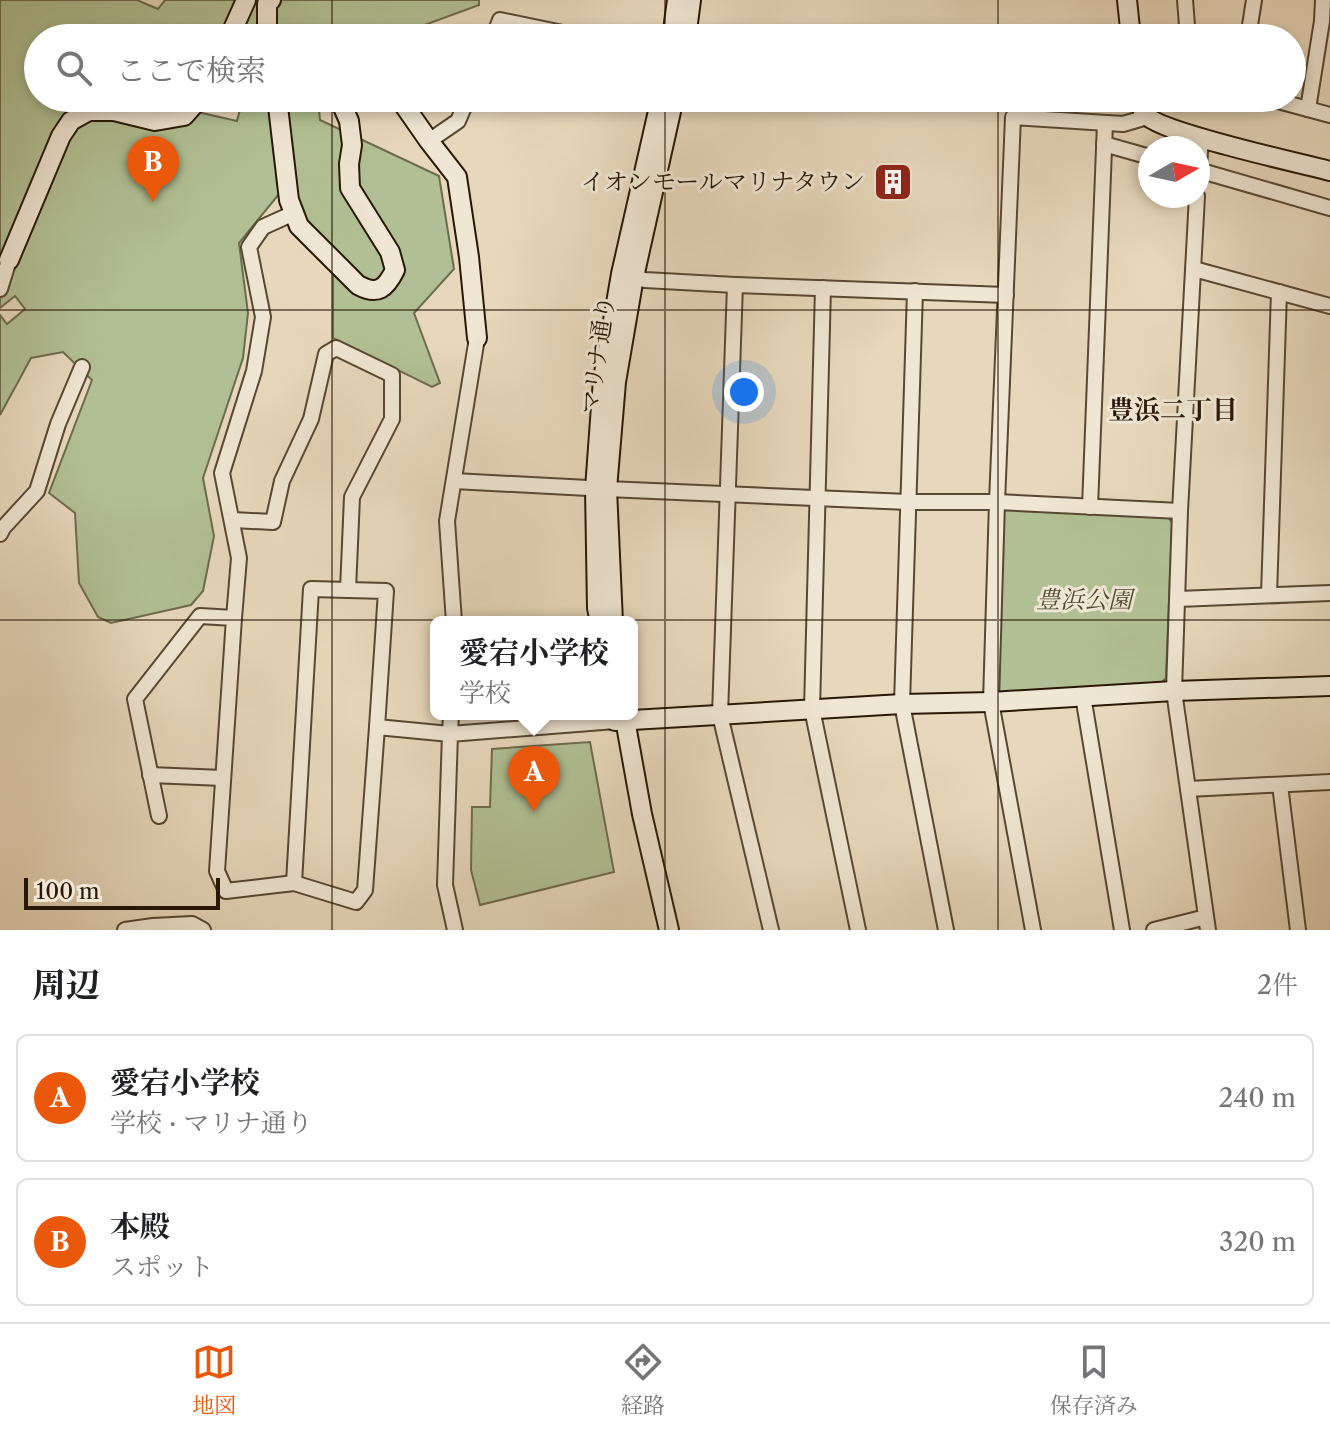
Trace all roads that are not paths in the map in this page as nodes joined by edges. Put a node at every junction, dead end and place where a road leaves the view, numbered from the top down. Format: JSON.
{"nodes":[{"id":1,"x":246,"y":0,"type":"edge"},
{"id":2,"x":271,"y":0,"type":"edge"},
{"id":3,"x":677,"y":0,"type":"edge"},
{"id":4,"x":691,"y":0,"type":"edge"},
{"id":5,"x":1127,"y":0,"type":"edge"},
{"id":6,"x":1134,"y":0,"type":"edge"},
{"id":7,"x":1185,"y":0,"type":"edge"},
{"id":8,"x":1254,"y":0,"type":"edge"},
{"id":9,"x":1323,"y":0,"type":"edge"},
{"id":10,"x":235,"y":24,"type":"edge"},
{"id":11,"x":267,"y":24,"type":"edge"},
{"id":12,"x":498,"y":24,"type":"edge"},
{"id":13,"x":519,"y":24,"type":"edge"},
{"id":14,"x":674,"y":24,"type":"edge"},
{"id":15,"x":688,"y":24,"type":"edge"},
{"id":16,"x":1130,"y":24,"type":"edge"},
{"id":17,"x":1136,"y":24,"type":"edge"},
{"id":18,"x":1187,"y":24,"type":"edge"},
{"id":19,"x":1250,"y":24,"type":"edge"},
{"id":20,"x":1308,"y":109,"type":"joint"},
{"id":21,"x":87,"y":112,"type":"edge"},
{"id":22,"x":118,"y":112,"type":"edge"},
{"id":23,"x":188,"y":112,"type":"edge"},
{"id":24,"x":278,"y":112,"type":"edge"},
{"id":25,"x":345,"y":112,"type":"edge"},
{"id":26,"x":409,"y":112,"type":"edge"},
{"id":27,"x":462,"y":112,"type":"edge"},
{"id":28,"x":658,"y":112,"type":"edge"},
{"id":29,"x":670,"y":112,"type":"edge"},
{"id":30,"x":1139,"y":112,"type":"edge"},
{"id":31,"x":1155,"y":112,"type":"edge"},
{"id":32,"x":1158,"y":112,"type":"edge"},
{"id":33,"x":1330,"y":115,"type":"edge"},
{"id":34,"x":1105,"y":123,"type":"junction"},
{"id":35,"x":1197,"y":136,"type":"edge"},
{"id":36,"x":1210,"y":140,"type":"edge"},
{"id":37,"x":429,"y":141,"type":"junction"},
{"id":38,"x":1104,"y":144,"type":"junction"},
{"id":39,"x":1138,"y":154,"type":"edge"},
{"id":40,"x":1330,"y":164,"type":"edge"},
{"id":41,"x":1330,"y":171,"type":"edge"},
{"id":42,"x":1210,"y":173,"type":"edge"},
{"id":43,"x":1197,"y":208,"type":"edge"},
{"id":44,"x":1330,"y":208,"type":"edge"},
{"id":45,"x":294,"y":213,"type":"junction"},
{"id":46,"x":9,"y":260,"type":"joint"},
{"id":47,"x":1194,"y":269,"type":"junction"},
{"id":48,"x":627,"y":275,"type":"junction"},
{"id":49,"x":735,"y":285,"type":"junction"},
{"id":50,"x":823,"y":288,"type":"junction"},
{"id":51,"x":0,"y":289,"type":"edge"},
{"id":52,"x":915,"y":291,"type":"junction"},
{"id":53,"x":1279,"y":292,"type":"junction"},
{"id":54,"x":1006,"y":295,"type":"junction"},
{"id":55,"x":1330,"y":306,"type":"edge"},
{"id":56,"x":477,"y":338,"type":"joint"},
{"id":57,"x":82,"y":367,"type":"dead end"},
{"id":58,"x":454,"y":481,"type":"junction"},
{"id":59,"x":601,"y":489,"type":"junction"},
{"id":60,"x":728,"y":494,"type":"junction"},
{"id":61,"x":818,"y":498,"type":"junction"},
{"id":62,"x":908,"y":502,"type":"junction"},
{"id":63,"x":997,"y":502,"type":"junction"},
{"id":64,"x":1090,"y":507,"type":"junction"},
{"id":65,"x":1180,"y":511,"type":"junction"},
{"id":66,"x":233,"y":520,"type":"junction"},
{"id":67,"x":0,"y":534,"type":"edge"},
{"id":68,"x":348,"y":590,"type":"junction"},
{"id":69,"x":1330,"y":593,"type":"edge"},
{"id":70,"x":1269,"y":595,"type":"junction"},
{"id":71,"x":1178,"y":599,"type":"junction"},
{"id":72,"x":454,"y":616,"type":"edge"},
{"id":73,"x":599,"y":616,"type":"edge"},
{"id":74,"x":612,"y":616,"type":"edge"},
{"id":75,"x":234,"y":618,"type":"junction"},
{"id":76,"x":1330,"y":686,"type":"edge"},
{"id":77,"x":1174,"y":691,"type":"junction"},
{"id":78,"x":1083,"y":696,"type":"junction"},
{"id":79,"x":991,"y":702,"type":"junction"},
{"id":80,"x":902,"y":704,"type":"junction"},
{"id":81,"x":812,"y":709,"type":"junction"},
{"id":82,"x":720,"y":715,"type":"junction"},
{"id":83,"x":638,"y":717,"type":"edge"},
{"id":84,"x":451,"y":720,"type":"edge"},
{"id":85,"x":589,"y":720,"type":"edge"},
{"id":86,"x":619,"y":720,"type":"edge"},
{"id":87,"x":620,"y":720,"type":"edge"},
{"id":88,"x":377,"y":727,"type":"junction"},
{"id":89,"x":450,"y":734,"type":"junction"},
{"id":90,"x":150,"y":775,"type":"junction"},
{"id":91,"x":223,"y":778,"type":"junction"},
{"id":92,"x":1330,"y":782,"type":"edge"},
{"id":93,"x":1280,"y":785,"type":"junction"},
{"id":94,"x":1188,"y":789,"type":"junction"},
{"id":95,"x":159,"y":816,"type":"dead end"},
{"id":96,"x":294,"y":883,"type":"junction"},
{"id":97,"x":1207,"y":923,"type":"edge"},
{"id":98,"x":125,"y":930,"type":"edge"},
{"id":99,"x":203,"y":930,"type":"edge"},
{"id":100,"x":455,"y":930,"type":"edge"},
{"id":101,"x":657,"y":930,"type":"edge"},
{"id":102,"x":669,"y":930,"type":"edge"},
{"id":103,"x":771,"y":930,"type":"edge"},
{"id":104,"x":858,"y":930,"type":"edge"},
{"id":105,"x":946,"y":930,"type":"edge"},
{"id":106,"x":1033,"y":930,"type":"edge"},
{"id":107,"x":1122,"y":930,"type":"edge"},
{"id":108,"x":1154,"y":930,"type":"edge"},
{"id":109,"x":1298,"y":930,"type":"edge"}],
"edges":[{"from":1,"to":10,"type":"street"},
{"from":2,"to":11,"type":"street"},
{"from":3,"to":14,"type":"street"},
{"from":4,"to":15,"type":"street"},
{"from":5,"to":16,"type":"street"},
{"from":6,"to":17,"type":"street"},
{"from":7,"to":18,"type":"street"},
{"from":8,"to":19,"type":"street"},
{"from":9,"to":20,"type":"street"},
{"from":12,"to":13,"type":"street"},
{"from":20,"to":33,"type":"street"},
{"from":21,"to":46,"type":"street"},
{"from":22,"to":23,"type":"street"},
{"from":24,"to":45,"type":"street"},
{"from":25,"to":45,"type":"street"},
{"from":26,"to":37,"type":"street"},
{"from":27,"to":37,"type":"street"},
{"from":28,"to":48,"type":"street","name":"マリナ通り"},
{"from":29,"to":48,"type":"street","name":"マリナ通り"},
{"from":30,"to":34,"type":"street"},
{"from":31,"to":35,"type":"street"},
{"from":32,"to":40,"type":"street"},
{"from":34,"to":38,"type":"street"},
{"from":34,"to":54,"type":"street"},
{"from":36,"to":41,"type":"street"},
{"from":37,"to":56,"type":"street"},
{"from":38,"to":39,"type":"street"},
{"from":38,"to":64,"type":"street"},
{"from":42,"to":44,"type":"street"},
{"from":43,"to":47,"type":"street"},
{"from":45,"to":66,"type":"street"},
{"from":46,"to":51,"type":"street"},
{"from":47,"to":53,"type":"street"},
{"from":47,"to":65,"type":"street"},
{"from":48,"to":49,"type":"street"},
{"from":48,"to":59,"type":"street","name":"マリナ通り"},
{"from":49,"to":50,"type":"street"},
{"from":49,"to":60,"type":"street"},
{"from":50,"to":52,"type":"street"},
{"from":50,"to":61,"type":"street"},
{"from":52,"to":54,"type":"street"},
{"from":52,"to":62,"type":"street"},
{"from":53,"to":55,"type":"street"},
{"from":53,"to":70,"type":"street"},
{"from":54,"to":63,"type":"street"},
{"from":56,"to":58,"type":"street"},
{"from":57,"to":67,"type":"street"},
{"from":58,"to":59,"type":"street"},
{"from":58,"to":72,"type":"street"},
{"from":59,"to":60,"type":"street"},
{"from":59,"to":73,"type":"street","name":"マリナ通り"},
{"from":59,"to":74,"type":"street","name":"マリナ通り"},
{"from":60,"to":61,"type":"street"},
{"from":60,"to":82,"type":"street"},
{"from":61,"to":62,"type":"street"},
{"from":61,"to":81,"type":"street"},
{"from":62,"to":63,"type":"street"},
{"from":62,"to":80,"type":"street"},
{"from":63,"to":64,"type":"street"},
{"from":63,"to":79,"type":"street"},
{"from":64,"to":65,"type":"street"},
{"from":65,"to":71,"type":"street"},
{"from":66,"to":68,"type":"street"},
{"from":66,"to":75,"type":"street"},
{"from":68,"to":88,"type":"street"},
{"from":68,"to":96,"type":"street"},
{"from":69,"to":70,"type":"street"},
{"from":70,"to":71,"type":"street"},
{"from":71,"to":77,"type":"street"},
{"from":75,"to":90,"type":"street"},
{"from":75,"to":91,"type":"street"},
{"from":76,"to":77,"type":"street"},
{"from":77,"to":78,"type":"street"},
{"from":77,"to":94,"type":"street"},
{"from":78,"to":79,"type":"street"},
{"from":78,"to":107,"type":"street"},
{"from":79,"to":80,"type":"street"},
{"from":79,"to":106,"type":"street"},
{"from":80,"to":81,"type":"street"},
{"from":80,"to":105,"type":"street"},
{"from":81,"to":82,"type":"street"},
{"from":81,"to":104,"type":"street"},
{"from":82,"to":83,"type":"street"},
{"from":82,"to":103,"type":"street"},
{"from":84,"to":89,"type":"street"},
{"from":85,"to":89,"type":"street"},
{"from":86,"to":101,"type":"street"},
{"from":87,"to":102,"type":"street"},
{"from":88,"to":89,"type":"street"},
{"from":88,"to":96,"type":"street"},
{"from":89,"to":100,"type":"street"},
{"from":90,"to":91,"type":"street"},
{"from":90,"to":95,"type":"street"},
{"from":91,"to":96,"type":"street"},
{"from":92,"to":93,"type":"street"},
{"from":93,"to":94,"type":"street"},
{"from":93,"to":109,"type":"street"},
{"from":94,"to":97,"type":"street"},
{"from":97,"to":108,"type":"street"},
{"from":98,"to":99,"type":"street"}]}
